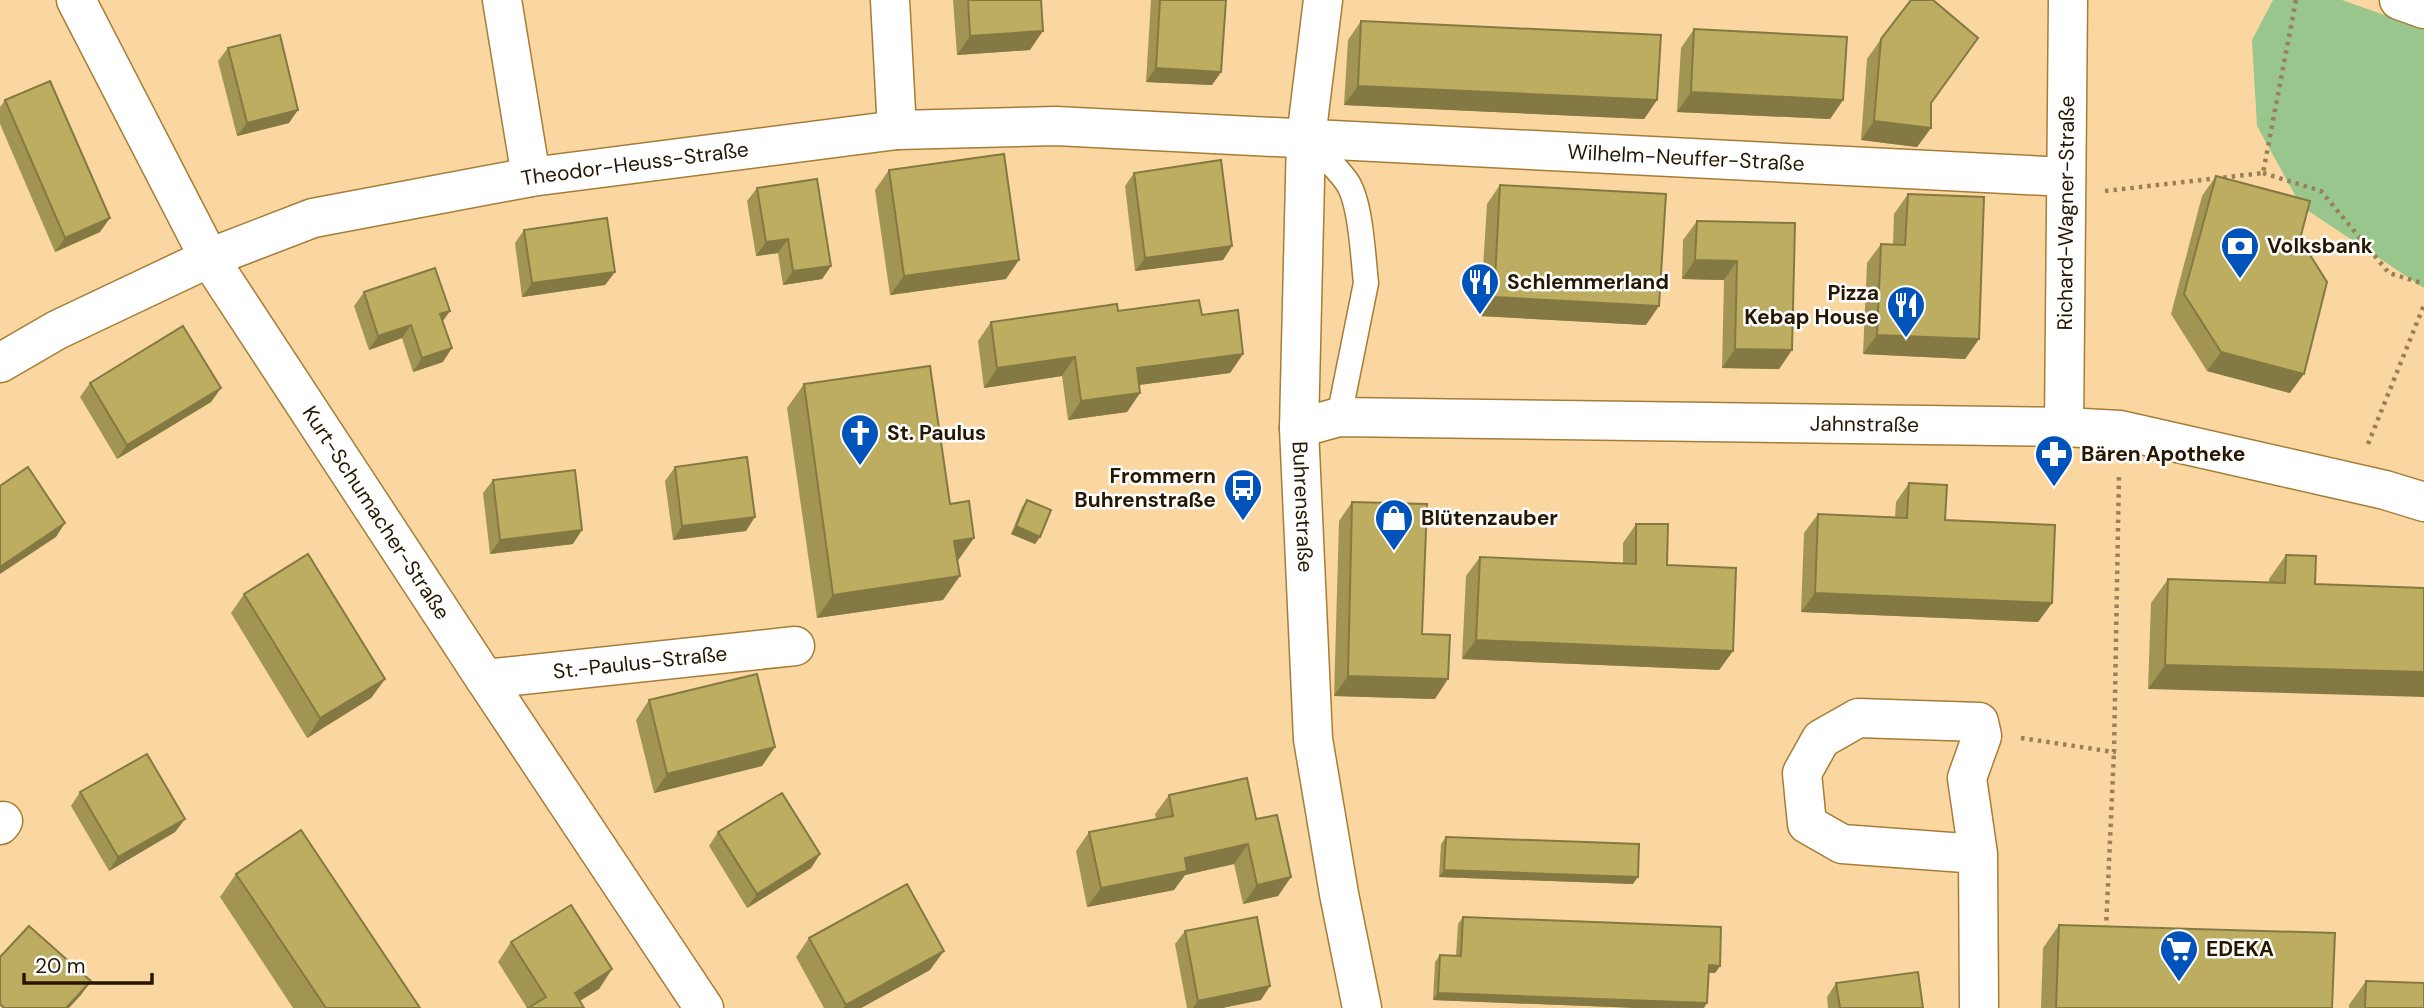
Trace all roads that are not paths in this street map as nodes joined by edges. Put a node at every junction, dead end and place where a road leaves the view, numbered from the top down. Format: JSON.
{"nodes":[{"id":1,"x":76,"y":0,"type":"edge"},
{"id":2,"x":502,"y":0,"type":"edge"},
{"id":3,"x":890,"y":0,"type":"edge"},
{"id":4,"x":1323,"y":0,"type":"edge"},
{"id":5,"x":2068,"y":0,"type":"edge"},
{"id":6,"x":2399,"y":0,"type":"edge"},
{"id":7,"x":2424,"y":9,"type":"edge"},
{"id":8,"x":897,"y":130,"type":"junction"},
{"id":9,"x":1306,"y":138,"type":"junction"},
{"id":10,"x":531,"y":177,"type":"junction"},
{"id":11,"x":2066,"y":186,"type":"junction"},
{"id":12,"x":209,"y":258,"type":"junction"},
{"id":13,"x":0,"y":363,"type":"edge"},
{"id":14,"x":1339,"y":417,"type":"junction"},
{"id":15,"x":2064,"y":427,"type":"junction"},
{"id":16,"x":1299,"y":428,"type":"junction"},
{"id":17,"x":2424,"y":502,"type":"edge"},
{"id":18,"x":795,"y":646,"type":"dead end"},
{"id":19,"x":485,"y":679,"type":"junction"},
{"id":20,"x":1978,"y":854,"type":"junction"},
{"id":21,"x":704,"y":1008,"type":"edge"},
{"id":22,"x":1362,"y":1008,"type":"edge"},
{"id":23,"x":1979,"y":1008,"type":"edge"}],
"edges":[{"from":1,"to":12,"type":"street","name":"Kurt-Schumacher-Straße"},
{"from":2,"to":10,"type":"street"},
{"from":3,"to":8,"type":"street"},
{"from":4,"to":9,"type":"street","name":"Buhrenstraße"},
{"from":5,"to":11,"type":"street","name":"Richard-Wagner-Straße"},
{"from":6,"to":7,"type":"street"},
{"from":8,"to":9,"type":"street","name":"Theodor-Heuss-Straße"},
{"from":8,"to":10,"type":"street","name":"Theodor-Heuss-Straße"},
{"from":9,"to":11,"type":"street","name":"Wilhelm-Neuffer-Straße"},
{"from":9,"to":14,"type":"lane"},
{"from":9,"to":16,"type":"street","name":"Buhrenstraße"},
{"from":10,"to":12,"type":"street","name":"Theodor-Heuss-Straße"},
{"from":11,"to":15,"type":"street","name":"Richard-Wagner-Straße"},
{"from":12,"to":13,"type":"street","name":"Theodor-Heuss-Straße"},
{"from":12,"to":19,"type":"street","name":"Kurt-Schumacher-Straße"},
{"from":14,"to":15,"type":"street","name":"Jahnstraße"},
{"from":14,"to":16,"type":"street","name":"Jahnstraße"},
{"from":15,"to":17,"type":"street","name":"Jahnstraße"},
{"from":16,"to":22,"type":"street","name":"Buhrenstraße"},
{"from":18,"to":19,"type":"street","name":"St.-Paulus-Straße"},
{"from":19,"to":21,"type":"street","name":"Kurt-Schumacher-Straße"},
{"from":20,"to":20,"type":"street"},
{"from":20,"to":23,"type":"street"}]}
